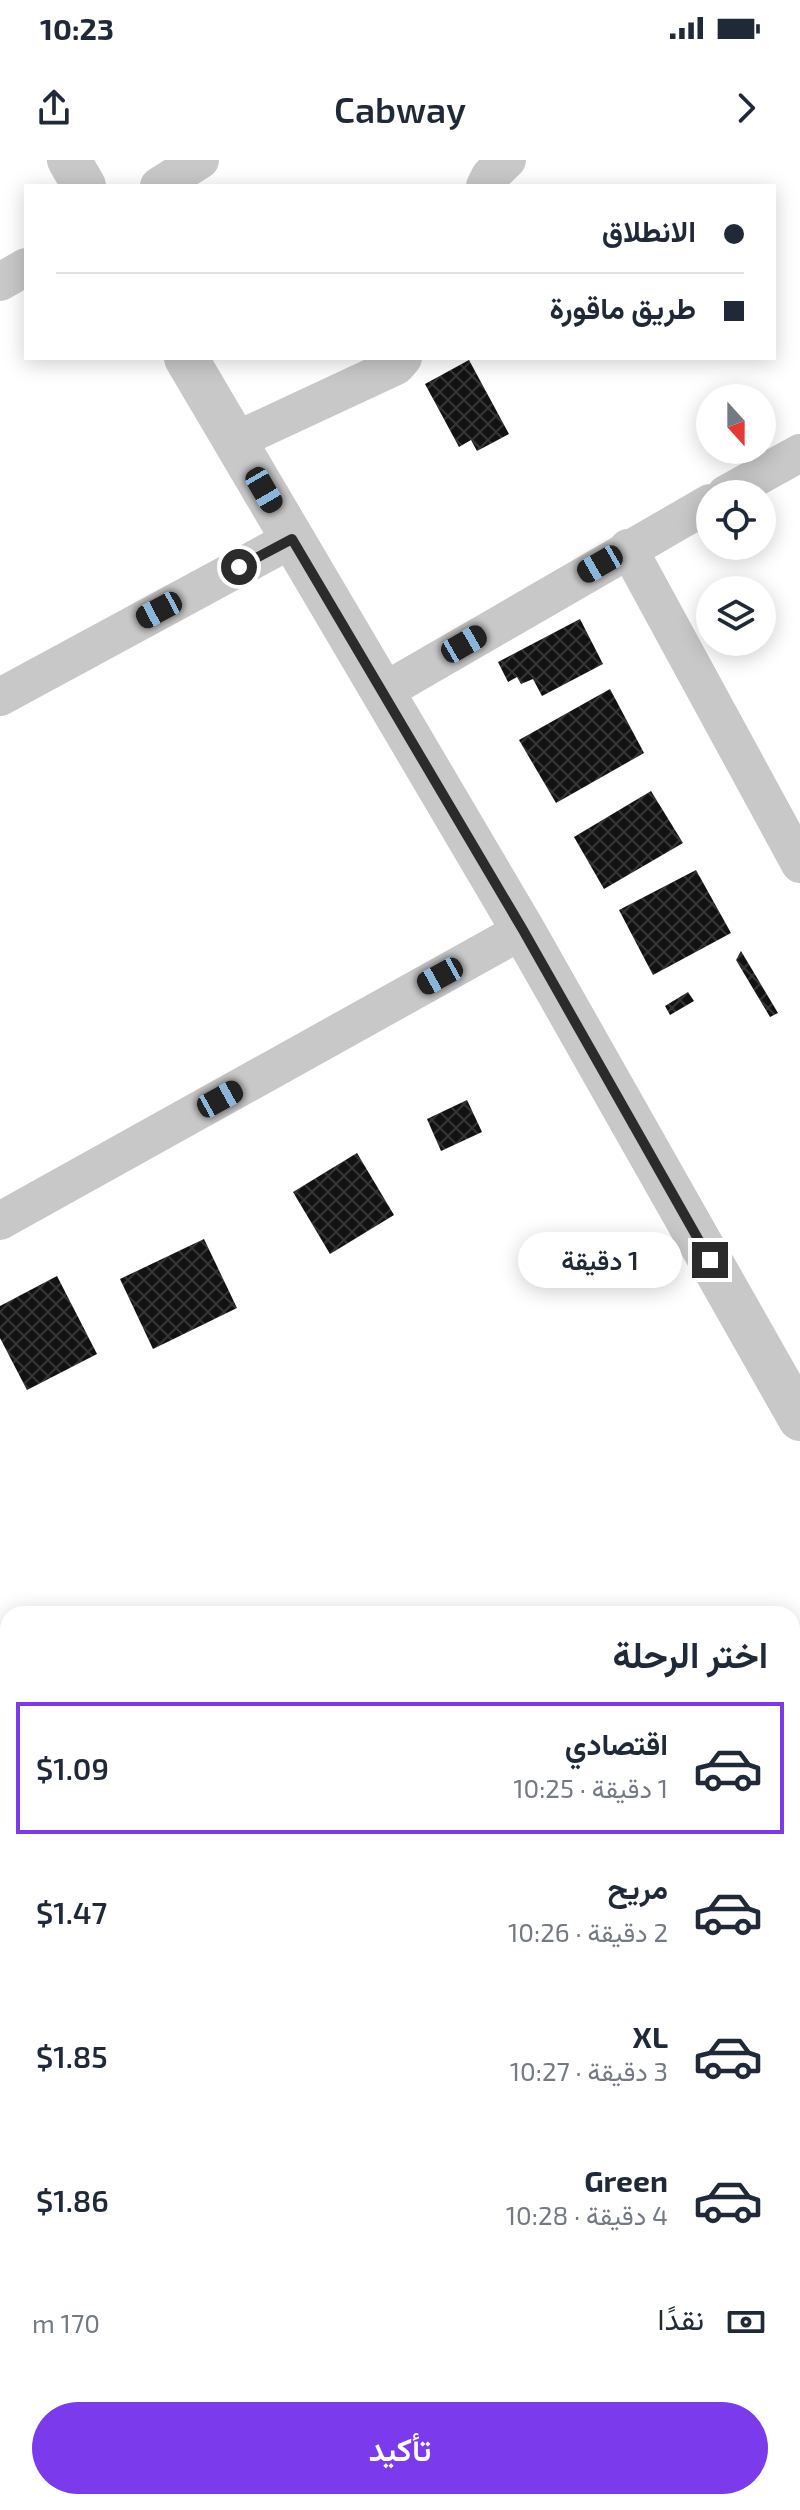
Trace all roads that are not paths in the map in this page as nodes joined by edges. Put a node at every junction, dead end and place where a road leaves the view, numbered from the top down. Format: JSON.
{"nodes":[{"id":1,"x":69,"y":160,"type":"edge"},
{"id":2,"x":200,"y":160,"type":"edge"},
{"id":3,"x":507,"y":160,"type":"edge"},
{"id":4,"x":83,"y":184,"type":"edge"},
{"id":5,"x":162,"y":184,"type":"edge"},
{"id":6,"x":486,"y":184,"type":"edge"},
{"id":7,"x":24,"y":268,"type":"edge"},
{"id":8,"x":0,"y":282,"type":"edge"},
{"id":9,"x":187,"y":360,"type":"edge"},
{"id":10,"x":401,"y":360,"type":"edge"},
{"id":11,"x":235,"y":441,"type":"junction"},
{"id":12,"x":800,"y":453,"type":"edge"},
{"id":13,"x":751,"y":480,"type":"edge"},
{"id":14,"x":696,"y":511,"type":"edge"},
{"id":15,"x":292,"y":539,"type":"junction"},
{"id":16,"x":628,"y":548,"type":"junction"},
{"id":17,"x":383,"y":692,"type":"junction"},
{"id":18,"x":0,"y":697,"type":"edge"},
{"id":19,"x":800,"y":864,"type":"edge"},
{"id":20,"x":523,"y":930,"type":"junction"},
{"id":21,"x":0,"y":1221,"type":"edge"},
{"id":22,"x":800,"y":1419,"type":"edge"}],
"edges":[{"from":1,"to":4,"type":"street"},
{"from":2,"to":5,"type":"street"},
{"from":3,"to":6,"type":"street"},
{"from":7,"to":8,"type":"street"},
{"from":9,"to":11,"type":"street"},
{"from":10,"to":11,"type":"street"},
{"from":11,"to":15,"type":"street"},
{"from":12,"to":13,"type":"street"},
{"from":14,"to":16,"type":"street"},
{"from":15,"to":17,"type":"street"},
{"from":15,"to":18,"type":"street"},
{"from":16,"to":17,"type":"street"},
{"from":16,"to":19,"type":"street"},
{"from":17,"to":20,"type":"street"},
{"from":20,"to":21,"type":"street"},
{"from":20,"to":22,"type":"street"}]}
